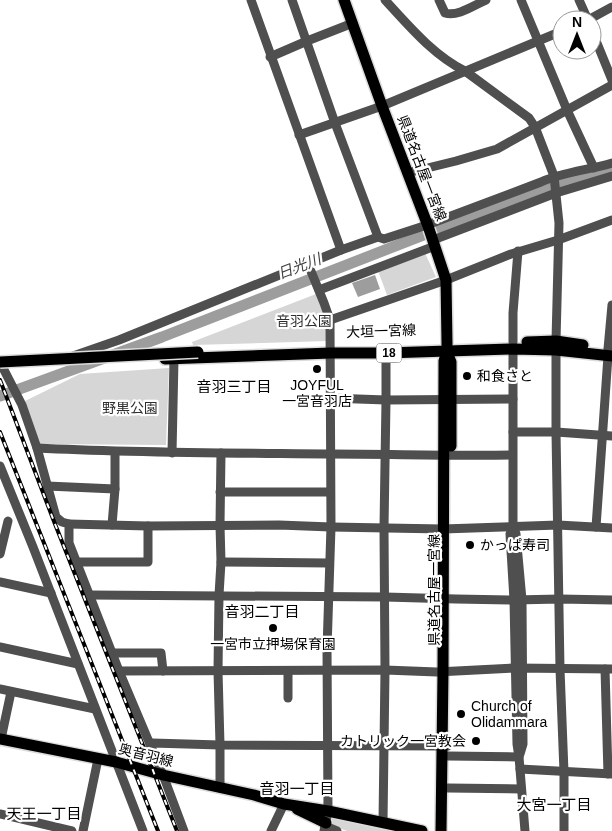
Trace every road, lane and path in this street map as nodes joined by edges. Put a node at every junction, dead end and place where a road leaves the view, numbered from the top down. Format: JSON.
{"nodes":[{"id":1,"x":250,"y":0,"type":"edge"},
{"id":2,"x":292,"y":0,"type":"edge"},
{"id":3,"x":344,"y":0,"type":"edge"},
{"id":4,"x":385,"y":0,"type":"edge"},
{"id":5,"x":439,"y":0,"type":"edge"},
{"id":6,"x":486,"y":0,"type":"edge"},
{"id":7,"x":521,"y":0,"type":"edge"},
{"id":8,"x":353,"y":23,"type":"junction"},
{"id":9,"x":552,"y":35,"type":"edge"},
{"id":10,"x":307,"y":41,"type":"junction"},
{"id":11,"x":539,"y":41,"type":"junction"},
{"id":12,"x":270,"y":56,"type":"junction"},
{"id":13,"x":602,"y":56,"type":"edge"},
{"id":14,"x":465,"y":70,"type":"junction"},
{"id":15,"x":612,"y":80,"type":"edge"},
{"id":16,"x":612,"y":85,"type":"edge"},
{"id":17,"x":382,"y":106,"type":"junction"},
{"id":18,"x":568,"y":110,"type":"junction"},
{"id":19,"x":335,"y":123,"type":"junction"},
{"id":20,"x":535,"y":127,"type":"junction"},
{"id":21,"x":299,"y":135,"type":"junction"},
{"id":22,"x":612,"y":163,"type":"edge"},
{"id":23,"x":594,"y":168,"type":"junction"},
{"id":24,"x":408,"y":173,"type":"junction"},
{"id":25,"x":612,"y":176,"type":"edge"},
{"id":26,"x":554,"y":177,"type":"junction"},
{"id":27,"x":556,"y":191,"type":"junction"},
{"id":28,"x":612,"y":220,"type":"edge"},
{"id":29,"x":427,"y":226,"type":"junction"},
{"id":30,"x":378,"y":237,"type":"junction"},
{"id":31,"x":558,"y":240,"type":"junction"},
{"id":32,"x":433,"y":242,"type":"junction"},
{"id":33,"x":341,"y":250,"type":"junction"},
{"id":34,"x":518,"y":251,"type":"junction"},
{"id":35,"x":308,"y":264,"type":"junction"},
{"id":36,"x":446,"y":280,"type":"junction"},
{"id":37,"x":318,"y":289,"type":"junction"},
{"id":38,"x":612,"y":305,"type":"edge"},
{"id":39,"x":330,"y":320,"type":"junction"},
{"id":40,"x":513,"y":345,"type":"junction"},
{"id":41,"x":556,"y":346,"type":"junction"},
{"id":42,"x":447,"y":347,"type":"junction"},
{"id":43,"x":330,"y":350,"type":"junction"},
{"id":44,"x":386,"y":353,"type":"junction"},
{"id":45,"x":610,"y":353,"type":"edge"},
{"id":46,"x":169,"y":359,"type":"junction"},
{"id":47,"x":0,"y":364,"type":"edge"},
{"id":48,"x":609,"y":387,"type":"edge"},
{"id":49,"x":330,"y":398,"type":"junction"},
{"id":50,"x":513,"y":399,"type":"junction"},
{"id":51,"x":386,"y":400,"type":"junction"},
{"id":52,"x":448,"y":400,"type":"junction"},
{"id":53,"x":513,"y":432,"type":"junction"},
{"id":54,"x":556,"y":432,"type":"junction"},
{"id":55,"x":607,"y":435,"type":"edge"},
{"id":56,"x":37,"y":448,"type":"junction"},
{"id":57,"x":115,"y":452,"type":"junction"},
{"id":58,"x":172,"y":453,"type":"junction"},
{"id":59,"x":221,"y":453,"type":"junction"},
{"id":60,"x":331,"y":454,"type":"junction"},
{"id":61,"x":385,"y":454,"type":"junction"},
{"id":62,"x":447,"y":455,"type":"junction"},
{"id":63,"x":512,"y":455,"type":"junction"},
{"id":64,"x":0,"y":466,"type":"edge"},
{"id":65,"x":48,"y":486,"type":"junction"},
{"id":66,"x":116,"y":489,"type":"junction"},
{"id":67,"x":220,"y":492,"type":"junction"},
{"id":68,"x":330,"y":492,"type":"junction"},
{"id":69,"x":20,"y":515,"type":"junction"},
{"id":70,"x":4,"y":520,"type":"edge"},
{"id":71,"x":69,"y":524,"type":"junction"},
{"id":72,"x":112,"y":525,"type":"junction"},
{"id":73,"x":220,"y":525,"type":"junction"},
{"id":74,"x":558,"y":525,"type":"junction"},
{"id":75,"x":148,"y":526,"type":"junction"},
{"id":76,"x":331,"y":527,"type":"junction"},
{"id":77,"x":512,"y":527,"type":"junction"},
{"id":78,"x":596,"y":527,"type":"junction"},
{"id":79,"x":384,"y":528,"type":"junction"},
{"id":80,"x":447,"y":528,"type":"junction"},
{"id":81,"x":612,"y":528,"type":"edge"},
{"id":82,"x":0,"y":554,"type":"edge"},
{"id":83,"x":76,"y":562,"type":"junction"},
{"id":84,"x":221,"y":562,"type":"junction"},
{"id":85,"x":329,"y":563,"type":"junction"},
{"id":86,"x":0,"y":582,"type":"edge"},
{"id":87,"x":51,"y":594,"type":"junction"},
{"id":88,"x":89,"y":595,"type":"junction"},
{"id":89,"x":219,"y":595,"type":"junction"},
{"id":90,"x":328,"y":596,"type":"junction"},
{"id":91,"x":385,"y":596,"type":"junction"},
{"id":92,"x":446,"y":599,"type":"junction"},
{"id":93,"x":560,"y":599,"type":"junction"},
{"id":94,"x":518,"y":600,"type":"junction"},
{"id":95,"x":612,"y":600,"type":"edge"},
{"id":96,"x":0,"y":647,"type":"edge"},
{"id":97,"x":112,"y":653,"type":"junction"},
{"id":98,"x":78,"y":664,"type":"junction"},
{"id":99,"x":518,"y":669,"type":"junction"},
{"id":100,"x":560,"y":669,"type":"junction"},
{"id":101,"x":608,"y":669,"type":"edge"},
{"id":102,"x":385,"y":670,"type":"junction"},
{"id":103,"x":119,"y":671,"type":"junction"},
{"id":104,"x":163,"y":671,"type":"junction"},
{"id":105,"x":218,"y":671,"type":"junction"},
{"id":106,"x":288,"y":671,"type":"junction"},
{"id":107,"x":327,"y":671,"type":"junction"},
{"id":108,"x":446,"y":672,"type":"junction"},
{"id":109,"x":0,"y":689,"type":"edge"},
{"id":110,"x":11,"y":692,"type":"junction"},
{"id":111,"x":288,"y":698,"type":"dead end"},
{"id":112,"x":95,"y":708,"type":"junction"},
{"id":113,"x":0,"y":739,"type":"edge"},
{"id":114,"x":150,"y":745,"type":"junction"},
{"id":115,"x":220,"y":745,"type":"junction"},
{"id":116,"x":329,"y":746,"type":"junction"},
{"id":117,"x":383,"y":746,"type":"junction"},
{"id":118,"x":446,"y":750,"type":"junction"},
{"id":119,"x":519,"y":757,"type":"junction"},
{"id":120,"x":98,"y":758,"type":"junction"},
{"id":121,"x":116,"y":762,"type":"junction"},
{"id":122,"x":520,"y":769,"type":"junction"},
{"id":123,"x":564,"y":772,"type":"junction"},
{"id":124,"x":610,"y":774,"type":"edge"},
{"id":125,"x":163,"y":775,"type":"junction"},
{"id":126,"x":220,"y":788,"type":"junction"},
{"id":127,"x":448,"y":788,"type":"junction"},
{"id":128,"x":522,"y":789,"type":"junction"},
{"id":129,"x":284,"y":804,"type":"junction"},
{"id":130,"x":328,"y":811,"type":"junction"},
{"id":131,"x":0,"y":814,"type":"edge"},
{"id":132,"x":383,"y":822,"type":"junction"},
{"id":133,"x":325,"y":827,"type":"edge"},
{"id":134,"x":72,"y":831,"type":"edge"},
{"id":135,"x":83,"y":831,"type":"edge"},
{"id":136,"x":142,"y":831,"type":"edge"},
{"id":137,"x":184,"y":831,"type":"edge"},
{"id":138,"x":271,"y":831,"type":"edge"},
{"id":139,"x":337,"y":831,"type":"edge"},
{"id":140,"x":422,"y":831,"type":"edge"},
{"id":141,"x":441,"y":831,"type":"edge"},
{"id":142,"x":447,"y":831,"type":"edge"},
{"id":143,"x":525,"y":831,"type":"edge"},
{"id":144,"x":564,"y":831,"type":"edge"}],
"edges":[{"from":1,"to":12,"type":"street"},
{"from":2,"to":10,"type":"street"},
{"from":3,"to":8,"type":"main road","name":"県道名古屋一宮線"},
{"from":4,"to":14,"type":"street"},
{"from":5,"to":6,"type":"street"},
{"from":7,"to":11,"type":"street"},
{"from":8,"to":10,"type":"street"},
{"from":8,"to":17,"type":"main road","name":"県道名古屋一宮線"},
{"from":9,"to":11,"type":"street"},
{"from":10,"to":12,"type":"street"},
{"from":10,"to":19,"type":"street"},
{"from":11,"to":14,"type":"street"},
{"from":11,"to":18,"type":"street"},
{"from":12,"to":21,"type":"street"},
{"from":13,"to":15,"type":"street"},
{"from":14,"to":17,"type":"street"},
{"from":14,"to":20,"type":"street"},
{"from":16,"to":18,"type":"street"},
{"from":17,"to":19,"type":"street"},
{"from":17,"to":24,"type":"main road","name":"県道名古屋一宮線"},
{"from":18,"to":20,"type":"street"},
{"from":18,"to":23,"type":"street"},
{"from":19,"to":21,"type":"street"},
{"from":19,"to":30,"type":"street"},
{"from":20,"to":24,"type":"street"},
{"from":20,"to":26,"type":"street"},
{"from":21,"to":33,"type":"street"},
{"from":22,"to":23,"type":"street"},
{"from":23,"to":26,"type":"street"},
{"from":24,"to":29,"type":"main road","name":"県道名古屋一宮線"},
{"from":25,"to":27,"type":"street"},
{"from":26,"to":27,"type":"street"},
{"from":26,"to":29,"type":"street"},
{"from":27,"to":31,"type":"street"},
{"from":27,"to":32,"type":"street"},
{"from":28,"to":31,"type":"street"},
{"from":29,"to":30,"type":"street"},
{"from":29,"to":32,"type":"main road","name":"県道名古屋一宮線"},
{"from":30,"to":33,"type":"street"},
{"from":31,"to":34,"type":"street"},
{"from":31,"to":41,"type":"street"},
{"from":32,"to":36,"type":"main road","name":"県道名古屋一宮線"},
{"from":32,"to":37,"type":"street"},
{"from":33,"to":35,"type":"street"},
{"from":34,"to":36,"type":"street"},
{"from":34,"to":40,"type":"street"},
{"from":35,"to":37,"type":"street"},
{"from":35,"to":47,"type":"street"},
{"from":36,"to":39,"type":"street"},
{"from":36,"to":42,"type":"main road","name":"県道名古屋一宮線"},
{"from":37,"to":39,"type":"street"},
{"from":38,"to":45,"type":"street"},
{"from":39,"to":43,"type":"street"},
{"from":40,"to":41,"type":"main road","name":"大垣一宮線","number":"18"},
{"from":40,"to":42,"type":"main road","name":"大垣一宮線","number":"18"},
{"from":40,"to":50,"type":"street"},
{"from":41,"to":45,"type":"main road","name":"大垣一宮線","number":"18"},
{"from":41,"to":54,"type":"street"},
{"from":42,"to":43,"type":"main road","name":"大垣一宮線","number":"18"},
{"from":42,"to":44,"type":"main road","name":"大垣一宮線","number":"18"},
{"from":42,"to":52,"type":"main road","name":"県道名古屋一宮線"},
{"from":43,"to":44,"type":"main road","name":"大垣一宮線","number":"18"},
{"from":43,"to":46,"type":"main road","name":"大垣一宮線","number":"18"},
{"from":43,"to":47,"type":"main road","name":"大垣一宮線","number":"18","bridge":true},
{"from":43,"to":49,"type":"street"},
{"from":44,"to":51,"type":"street"},
{"from":45,"to":48,"type":"street"},
{"from":46,"to":47,"type":"main road","name":"大垣一宮線","number":"18"},
{"from":46,"to":58,"type":"street"},
{"from":47,"to":56,"type":"street"},
{"from":48,"to":55,"type":"street"},
{"from":49,"to":51,"type":"street"},
{"from":49,"to":60,"type":"street"},
{"from":50,"to":52,"type":"street"},
{"from":50,"to":53,"type":"street"},
{"from":51,"to":52,"type":"street"},
{"from":51,"to":61,"type":"street"},
{"from":52,"to":62,"type":"main road","name":"県道名古屋一宮線"},
{"from":53,"to":54,"type":"street"},
{"from":53,"to":63,"type":"street"},
{"from":54,"to":55,"type":"street"},
{"from":54,"to":74,"type":"street"},
{"from":55,"to":78,"type":"street"},
{"from":56,"to":57,"type":"street"},
{"from":56,"to":65,"type":"street"},
{"from":57,"to":58,"type":"street"},
{"from":57,"to":66,"type":"street"},
{"from":58,"to":59,"type":"street"},
{"from":59,"to":60,"type":"street"},
{"from":59,"to":67,"type":"street"},
{"from":60,"to":61,"type":"street"},
{"from":60,"to":68,"type":"street"},
{"from":61,"to":62,"type":"street"},
{"from":61,"to":79,"type":"street"},
{"from":62,"to":63,"type":"street"},
{"from":62,"to":80,"type":"main road","name":"県道名古屋一宮線"},
{"from":63,"to":77,"type":"street"},
{"from":64,"to":69,"type":"street"},
{"from":65,"to":66,"type":"street"},
{"from":65,"to":71,"type":"street"},
{"from":66,"to":72,"type":"street"},
{"from":67,"to":68,"type":"street"},
{"from":67,"to":73,"type":"street"},
{"from":68,"to":76,"type":"street"},
{"from":69,"to":70,"type":"street"},
{"from":69,"to":87,"type":"street"},
{"from":70,"to":82,"type":"street"},
{"from":71,"to":72,"type":"street"},
{"from":71,"to":83,"type":"street"},
{"from":72,"to":75,"type":"street"},
{"from":73,"to":75,"type":"street"},
{"from":73,"to":76,"type":"street"},
{"from":73,"to":84,"type":"street"},
{"from":74,"to":77,"type":"street"},
{"from":74,"to":78,"type":"street"},
{"from":74,"to":93,"type":"street"},
{"from":75,"to":83,"type":"street"},
{"from":76,"to":79,"type":"street"},
{"from":76,"to":85,"type":"street"},
{"from":77,"to":80,"type":"street"},
{"from":77,"to":94,"type":"street"},
{"from":78,"to":81,"type":"street"},
{"from":79,"to":80,"type":"street"},
{"from":79,"to":91,"type":"street"},
{"from":80,"to":92,"type":"main road","name":"県道名古屋一宮線"},
{"from":83,"to":88,"type":"street"},
{"from":84,"to":85,"type":"street"},
{"from":84,"to":89,"type":"street"},
{"from":85,"to":90,"type":"street"},
{"from":86,"to":87,"type":"street"},
{"from":87,"to":98,"type":"street"},
{"from":88,"to":89,"type":"street"},
{"from":88,"to":97,"type":"street"},
{"from":89,"to":90,"type":"street"},
{"from":89,"to":105,"type":"street"},
{"from":90,"to":91,"type":"street"},
{"from":90,"to":107,"type":"street"},
{"from":91,"to":92,"type":"street"},
{"from":91,"to":102,"type":"street"},
{"from":92,"to":94,"type":"street"},
{"from":92,"to":108,"type":"main road","name":"県道名古屋一宮線"},
{"from":93,"to":94,"type":"street"},
{"from":93,"to":95,"type":"street"},
{"from":93,"to":100,"type":"street"},
{"from":94,"to":99,"type":"street"},
{"from":96,"to":98,"type":"street"},
{"from":97,"to":103,"type":"street"},
{"from":97,"to":104,"type":"street"},
{"from":98,"to":112,"type":"street"},
{"from":99,"to":100,"type":"street"},
{"from":99,"to":108,"type":"street"},
{"from":99,"to":119,"type":"street"},
{"from":100,"to":101,"type":"street"},
{"from":100,"to":123,"type":"street"},
{"from":101,"to":124,"type":"street"},
{"from":102,"to":107,"type":"street"},
{"from":102,"to":108,"type":"street"},
{"from":102,"to":117,"type":"street"},
{"from":103,"to":104,"type":"street"},
{"from":103,"to":114,"type":"street"},
{"from":104,"to":105,"type":"street"},
{"from":105,"to":106,"type":"street"},
{"from":105,"to":115,"type":"street"},
{"from":106,"to":107,"type":"street"},
{"from":106,"to":111,"type":"street"},
{"from":107,"to":116,"type":"street"},
{"from":108,"to":118,"type":"main road","name":"県道名古屋一宮線"},
{"from":109,"to":110,"type":"street"},
{"from":110,"to":112,"type":"street"},
{"from":110,"to":113,"type":"street"},
{"from":112,"to":121,"type":"street"},
{"from":113,"to":120,"type":"main road","name":"奥音羽線"},
{"from":114,"to":115,"type":"street"},
{"from":114,"to":125,"type":"street"},
{"from":115,"to":116,"type":"street"},
{"from":115,"to":126,"type":"street"},
{"from":116,"to":117,"type":"street"},
{"from":116,"to":130,"type":"street"},
{"from":117,"to":118,"type":"street"},
{"from":117,"to":132,"type":"street"},
{"from":118,"to":119,"type":"street"},
{"from":118,"to":127,"type":"main road","name":"県道名古屋一宮線"},
{"from":118,"to":141,"type":"main road","name":"県道名古屋一宮線"},
{"from":119,"to":122,"type":"street"},
{"from":120,"to":121,"type":"main road","name":"奥音羽線"},
{"from":120,"to":135,"type":"street"},
{"from":121,"to":125,"type":"main road","name":"奥音羽線"},
{"from":121,"to":136,"type":"street"},
{"from":122,"to":123,"type":"street"},
{"from":122,"to":128,"type":"street"},
{"from":123,"to":124,"type":"street"},
{"from":123,"to":144,"type":"street"},
{"from":125,"to":126,"type":"main road","name":"奥音羽線"},
{"from":125,"to":137,"type":"street"},
{"from":126,"to":129,"type":"main road","name":"奥音羽線"},
{"from":127,"to":128,"type":"street"},
{"from":127,"to":142,"type":"main road","name":"県道名古屋一宮線"},
{"from":128,"to":143,"type":"street"},
{"from":129,"to":130,"type":"main road","name":"奥音羽線"},
{"from":129,"to":133,"type":"main road","name":"奥音羽線"},
{"from":129,"to":138,"type":"street"},
{"from":130,"to":132,"type":"main road","name":"奥音羽線"},
{"from":130,"to":133,"type":"street"},
{"from":131,"to":134,"type":"street"},
{"from":132,"to":140,"type":"main road","name":"奥音羽線"},
{"from":133,"to":139,"type":"street"}]}
